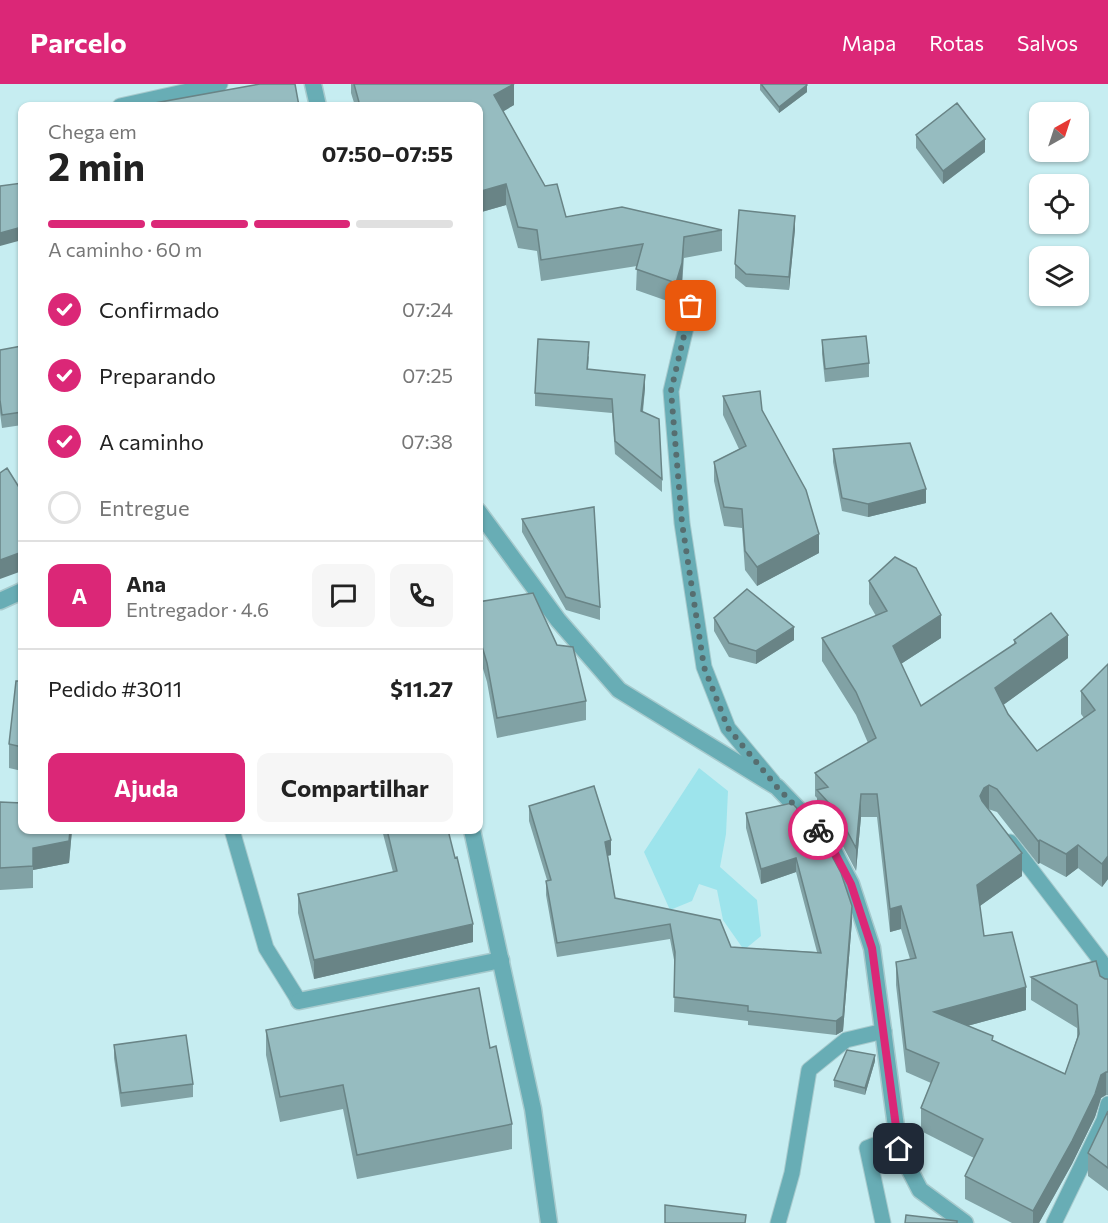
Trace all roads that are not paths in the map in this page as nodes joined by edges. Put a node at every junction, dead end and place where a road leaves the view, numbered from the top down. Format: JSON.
{"nodes":[{"id":1,"x":220,"y":84,"type":"edge"},
{"id":2,"x":313,"y":84,"type":"edge"},
{"id":3,"x":138,"y":102,"type":"edge"},
{"id":4,"x":317,"y":102,"type":"edge"},
{"id":5,"x":691,"y":306,"type":"dead end"},
{"id":6,"x":483,"y":518,"type":"edge"},
{"id":7,"x":18,"y":593,"type":"edge"},
{"id":8,"x":0,"y":601,"type":"edge"},
{"id":9,"x":777,"y":787,"type":"junction"},
{"id":10,"x":997,"y":827,"type":"edge"},
{"id":11,"x":233,"y":834,"type":"edge"},
{"id":12,"x":473,"y":834,"type":"edge"},
{"id":13,"x":501,"y":960,"type":"junction"},
{"id":14,"x":1108,"y":993,"type":"edge"},
{"id":15,"x":299,"y":1001,"type":"joint"},
{"id":16,"x":884,"y":1031,"type":"junction"},
{"id":17,"x":1108,"y":1104,"type":"edge"},
{"id":18,"x":898,"y":1136,"type":"junction"},
{"id":19,"x":549,"y":1223,"type":"edge"},
{"id":20,"x":778,"y":1223,"type":"edge"},
{"id":21,"x":883,"y":1223,"type":"edge"},
{"id":22,"x":965,"y":1223,"type":"edge"},
{"id":23,"x":1054,"y":1223,"type":"edge"}],
"edges":[{"from":1,"to":3,"type":"lane"},
{"from":2,"to":4,"type":"street"},
{"from":5,"to":9,"type":"lane"},
{"from":6,"to":9,"type":"street"},
{"from":7,"to":8,"type":"street"},
{"from":9,"to":16,"type":"street"},
{"from":10,"to":14,"type":"lane"},
{"from":11,"to":15,"type":"lane"},
{"from":12,"to":13,"type":"street"},
{"from":13,"to":15,"type":"street"},
{"from":13,"to":19,"type":"street"},
{"from":16,"to":18,"type":"street"},
{"from":16,"to":20,"type":"lane"},
{"from":17,"to":23,"type":"lane"},
{"from":18,"to":21,"type":"lane"},
{"from":18,"to":22,"type":"street"}]}
